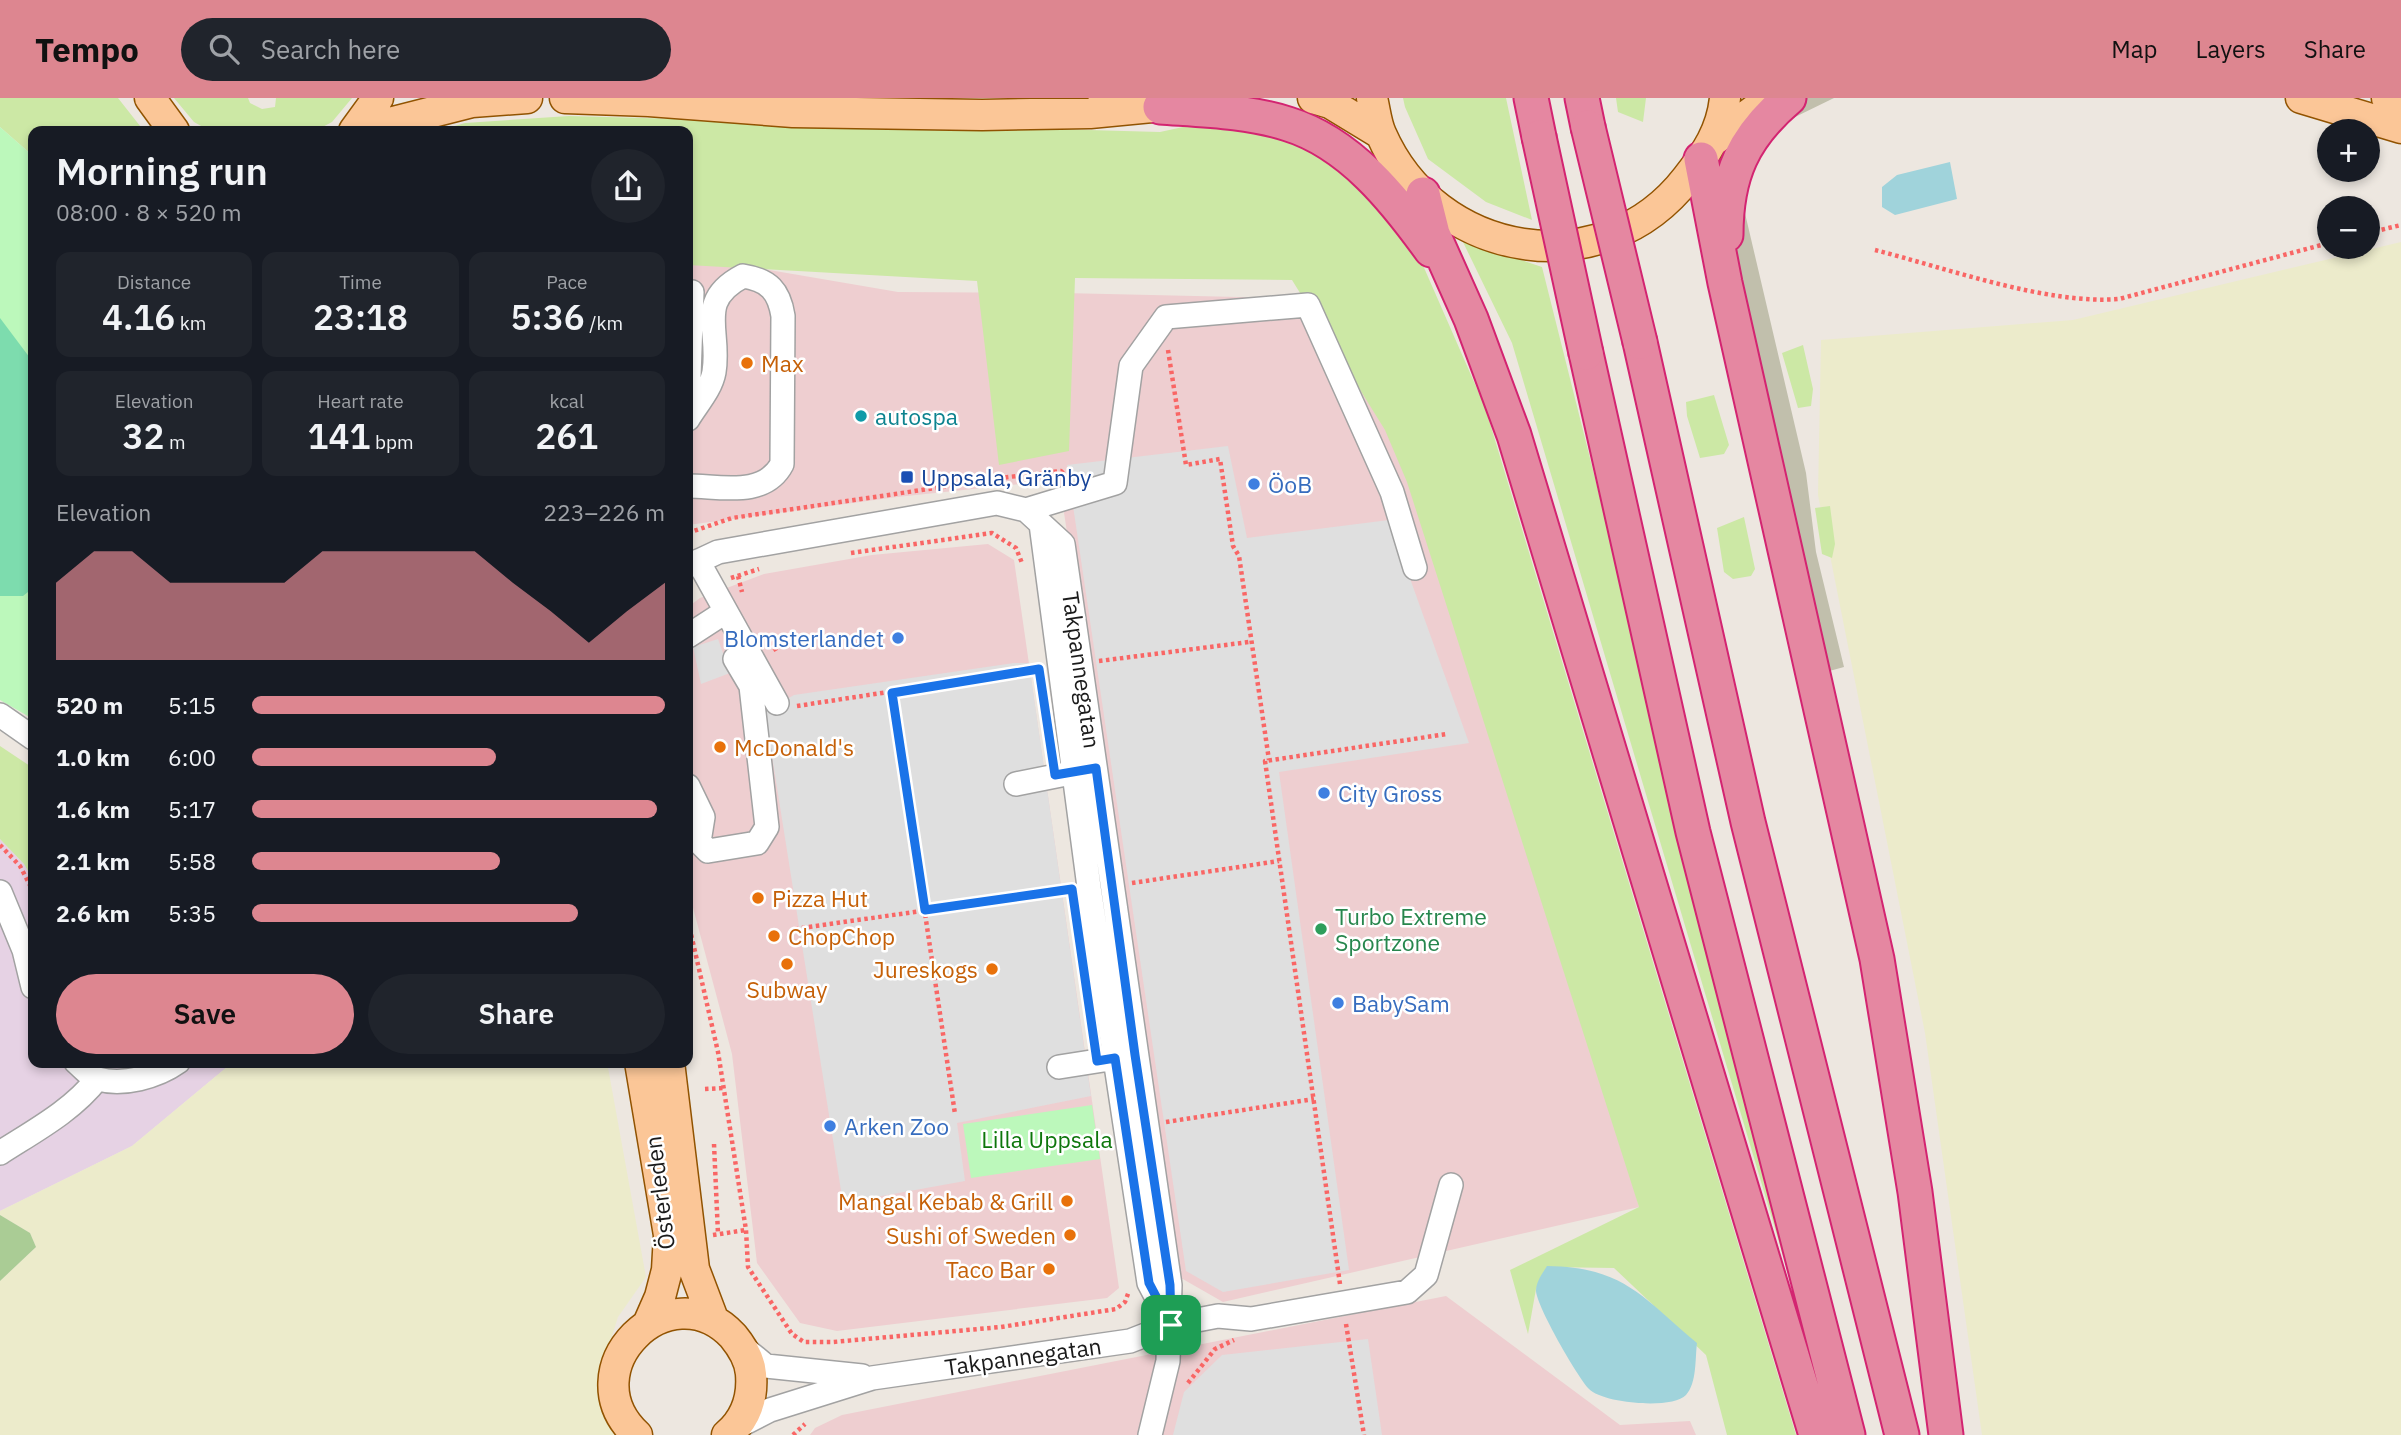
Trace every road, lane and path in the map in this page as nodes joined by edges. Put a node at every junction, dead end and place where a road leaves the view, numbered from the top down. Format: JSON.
{"nodes":[{"id":1,"x":150,"y":98,"type":"edge"},
{"id":2,"x":378,"y":98,"type":"edge"},
{"id":3,"x":527,"y":98,"type":"edge"},
{"id":4,"x":565,"y":98,"type":"edge"},
{"id":5,"x":1220,"y":98,"type":"edge"},
{"id":6,"x":1313,"y":98,"type":"edge"},
{"id":7,"x":1372,"y":98,"type":"edge"},
{"id":8,"x":1531,"y":98,"type":"edge"},
{"id":9,"x":1725,"y":98,"type":"edge"},
{"id":10,"x":1771,"y":98,"type":"edge"},
{"id":11,"x":1788,"y":98,"type":"edge"},
{"id":12,"x":2301,"y":98,"type":"edge"},
{"id":13,"x":2387,"y":98,"type":"edge"},
{"id":14,"x":2401,"y":102,"type":"edge"},
{"id":15,"x":1160,"y":107,"type":"junction"},
{"id":16,"x":1585,"y":113,"type":"edge"},
{"id":17,"x":170,"y":126,"type":"edge"},
{"id":18,"x":359,"y":126,"type":"edge"},
{"id":19,"x":376,"y":126,"type":"edge"},
{"id":20,"x":2401,"y":128,"type":"edge"},
{"id":21,"x":1381,"y":134,"type":"junction"},
{"id":22,"x":1708,"y":150,"type":"junction"},
{"id":23,"x":1423,"y":194,"type":"junction"},
{"id":24,"x":2401,"y":225,"type":"edge"},
{"id":25,"x":2380,"y":230,"type":"edge"},
{"id":26,"x":2317,"y":246,"type":"edge"},
{"id":27,"x":1875,"y":250,"type":"dead end"},
{"id":28,"x":1725,"y":282,"type":"junction"},
{"id":29,"x":1457,"y":288,"type":"junction"},
{"id":30,"x":1168,"y":349,"type":"dead end"},
{"id":31,"x":693,"y":412,"type":"edge"},
{"id":32,"x":693,"y":486,"type":"edge"},
{"id":33,"x":1033,"y":517,"type":"junction"},
{"id":34,"x":842,"y":555,"type":"dead end"},
{"id":35,"x":693,"y":564,"type":"edge"},
{"id":36,"x":765,"y":568,"type":"dead end"},
{"id":37,"x":1415,"y":568,"type":"dead end"},
{"id":38,"x":1024,"y":575,"type":"dead end"},
{"id":39,"x":738,"y":576,"type":"junction"},
{"id":40,"x":710,"y":585,"type":"junction"},
{"id":41,"x":743,"y":597,"type":"dead end"},
{"id":42,"x":725,"y":612,"type":"junction"},
{"id":43,"x":765,"y":632,"type":"dead end"},
{"id":44,"x":693,"y":633,"type":"edge"},
{"id":45,"x":1249,"y":642,"type":"junction"},
{"id":46,"x":778,"y":655,"type":"dead end"},
{"id":47,"x":1037,"y":656,"type":"dead end"},
{"id":48,"x":735,"y":659,"type":"dead end"},
{"id":49,"x":1095,"y":662,"type":"dead end"},
{"id":50,"x":1039,"y":669,"type":"junction"},
{"id":51,"x":1041,"y":682,"type":"dead end"},
{"id":52,"x":892,"y":693,"type":"junction"},
{"id":53,"x":787,"y":702,"type":"joint"},
{"id":54,"x":0,"y":715,"type":"edge"},
{"id":55,"x":1447,"y":734,"type":"dead end"},
{"id":56,"x":28,"y":735,"type":"edge"},
{"id":57,"x":1269,"y":760,"type":"junction"},
{"id":58,"x":1096,"y":768,"type":"junction"},
{"id":59,"x":1073,"y":772,"type":"junction"},
{"id":60,"x":1016,"y":784,"type":"dead end"},
{"id":61,"x":693,"y":796,"type":"edge"},
{"id":62,"x":693,"y":836,"type":"edge"},
{"id":63,"x":0,"y":845,"type":"edge"},
{"id":64,"x":1280,"y":860,"type":"junction"},
{"id":65,"x":28,"y":881,"type":"edge"},
{"id":66,"x":1128,"y":883,"type":"dead end"},
{"id":67,"x":0,"y":892,"type":"edge"},
{"id":68,"x":1074,"y":902,"type":"dead end"},
{"id":69,"x":925,"y":910,"type":"junction"},
{"id":70,"x":795,"y":929,"type":"dead end"},
{"id":71,"x":693,"y":944,"type":"edge"},
{"id":72,"x":28,"y":967,"type":"edge"},
{"id":73,"x":1125,"y":1056,"type":"junction"},
{"id":74,"x":1059,"y":1067,"type":"dead end"},
{"id":75,"x":83,"y":1068,"type":"edge"},
{"id":76,"x":166,"y":1068,"type":"edge"},
{"id":77,"x":641,"y":1068,"type":"edge"},
{"id":78,"x":670,"y":1068,"type":"edge"},
{"id":79,"x":97,"y":1079,"type":"junction"},
{"id":80,"x":724,"y":1088,"type":"junction"},
{"id":81,"x":705,"y":1089,"type":"dead end"},
{"id":82,"x":1314,"y":1099,"type":"junction"},
{"id":83,"x":955,"y":1114,"type":"dead end"},
{"id":84,"x":1164,"y":1123,"type":"dead end"},
{"id":85,"x":714,"y":1144,"type":"dead end"},
{"id":86,"x":0,"y":1153,"type":"edge"},
{"id":87,"x":1451,"y":1185,"type":"dead end"},
{"id":88,"x":718,"y":1234,"type":"dead end"},
{"id":89,"x":1131,"y":1287,"type":"dead end"},
{"id":90,"x":1343,"y":1301,"type":"junction"},
{"id":91,"x":713,"y":1319,"type":"junction"},
{"id":92,"x":649,"y":1322,"type":"junction"},
{"id":93,"x":1171,"y":1325,"type":"junction"},
{"id":94,"x":1225,"y":1344,"type":"dead end"},
{"id":95,"x":742,"y":1346,"type":"junction"},
{"id":96,"x":872,"y":1378,"type":"junction"},
{"id":97,"x":1186,"y":1391,"type":"dead end"},
{"id":98,"x":802,"y":1426,"type":"dead end"},
{"id":99,"x":732,"y":1431,"type":"edge"},
{"id":100,"x":636,"y":1435,"type":"edge"},
{"id":101,"x":793,"y":1435,"type":"edge"},
{"id":102,"x":1150,"y":1435,"type":"edge"},
{"id":103,"x":1364,"y":1435,"type":"edge"},
{"id":104,"x":1816,"y":1435,"type":"edge"},
{"id":105,"x":1848,"y":1435,"type":"edge"},
{"id":106,"x":1902,"y":1435,"type":"edge"},
{"id":107,"x":1946,"y":1435,"type":"edge"}],
"edges":[{"from":1,"to":17,"type":"main road"},
{"from":2,"to":18,"type":"main road"},
{"from":3,"to":19,"type":"main road"},
{"from":4,"to":15,"type":"main road"},
{"from":5,"to":15,"type":"main road"},
{"from":6,"to":21,"type":"main road"},
{"from":7,"to":21,"type":"main road"},
{"from":8,"to":105,"type":"highway","bridge":true},
{"from":9,"to":22,"type":"main road"},
{"from":10,"to":22,"type":"main road"},
{"from":11,"to":28,"type":"highway"},
{"from":12,"to":20,"type":"main road"},
{"from":13,"to":14,"type":"main road"},
{"from":15,"to":29,"type":"highway"},
{"from":16,"to":106,"type":"highway","bridge":true},
{"from":21,"to":23,"type":"main road"},
{"from":22,"to":23,"type":"main road"},
{"from":22,"to":28,"type":"highway"},
{"from":23,"to":29,"type":"highway"},
{"from":24,"to":25,"type":"path"},
{"from":26,"to":27,"type":"path"},
{"from":28,"to":107,"type":"highway"},
{"from":29,"to":104,"type":"highway"},
{"from":30,"to":45,"type":"path"},
{"from":31,"to":32,"type":"street"},
{"from":33,"to":35,"type":"street"},
{"from":33,"to":37,"type":"street"},
{"from":33,"to":58,"type":"street","name":"Takpannegatan"},
{"from":33,"to":59,"type":"street","name":"Takpannegatan"},
{"from":34,"to":38,"type":"path"},
{"from":35,"to":40,"type":"street"},
{"from":36,"to":39,"type":"path"},
{"from":39,"to":40,"type":"path"},
{"from":39,"to":41,"type":"path"},
{"from":40,"to":42,"type":"street"},
{"from":42,"to":44,"type":"street"},
{"from":42,"to":53,"type":"street"},
{"from":43,"to":46,"type":"path"},
{"from":45,"to":49,"type":"path"},
{"from":45,"to":57,"type":"path"},
{"from":47,"to":50,"type":"path"},
{"from":48,"to":62,"type":"street"},
{"from":50,"to":51,"type":"path"},
{"from":50,"to":52,"type":"path"},
{"from":52,"to":53,"type":"path"},
{"from":52,"to":69,"type":"path"},
{"from":54,"to":56,"type":"street"},
{"from":55,"to":57,"type":"path"},
{"from":57,"to":64,"type":"path"},
{"from":58,"to":59,"type":"street"},
{"from":58,"to":73,"type":"street","name":"Takpannegatan"},
{"from":59,"to":60,"type":"street"},
{"from":59,"to":73,"type":"street","name":"Takpannegatan"},
{"from":61,"to":62,"type":"street"},
{"from":63,"to":65,"type":"path"},
{"from":64,"to":66,"type":"path"},
{"from":64,"to":82,"type":"path"},
{"from":67,"to":72,"type":"street"},
{"from":68,"to":69,"type":"path"},
{"from":69,"to":70,"type":"path"},
{"from":69,"to":83,"type":"path"},
{"from":71,"to":80,"type":"path"},
{"from":73,"to":74,"type":"street"},
{"from":73,"to":93,"type":"street","name":"Takpannegatan"},
{"from":75,"to":79,"type":"street"},
{"from":76,"to":79,"type":"street"},
{"from":77,"to":92,"type":"main road","name":"Österleden"},
{"from":78,"to":91,"type":"main road","name":"Österleden"},
{"from":79,"to":86,"type":"street"},
{"from":80,"to":81,"type":"path"},
{"from":80,"to":89,"type":"path"},
{"from":82,"to":84,"type":"path"},
{"from":82,"to":90,"type":"path"},
{"from":85,"to":88,"type":"path"},
{"from":87,"to":90,"type":"street"},
{"from":90,"to":93,"type":"street"},
{"from":90,"to":103,"type":"path"},
{"from":91,"to":92,"type":"main road"},
{"from":91,"to":95,"type":"main road"},
{"from":92,"to":100,"type":"main road"},
{"from":93,"to":96,"type":"street","name":"Takpannegatan"},
{"from":93,"to":102,"type":"street"},
{"from":94,"to":97,"type":"path"},
{"from":95,"to":96,"type":"street","name":"Takpannegatan"},
{"from":95,"to":99,"type":"main road"},
{"from":96,"to":99,"type":"street","name":"Takpannegatan"},
{"from":98,"to":101,"type":"path"}]}
